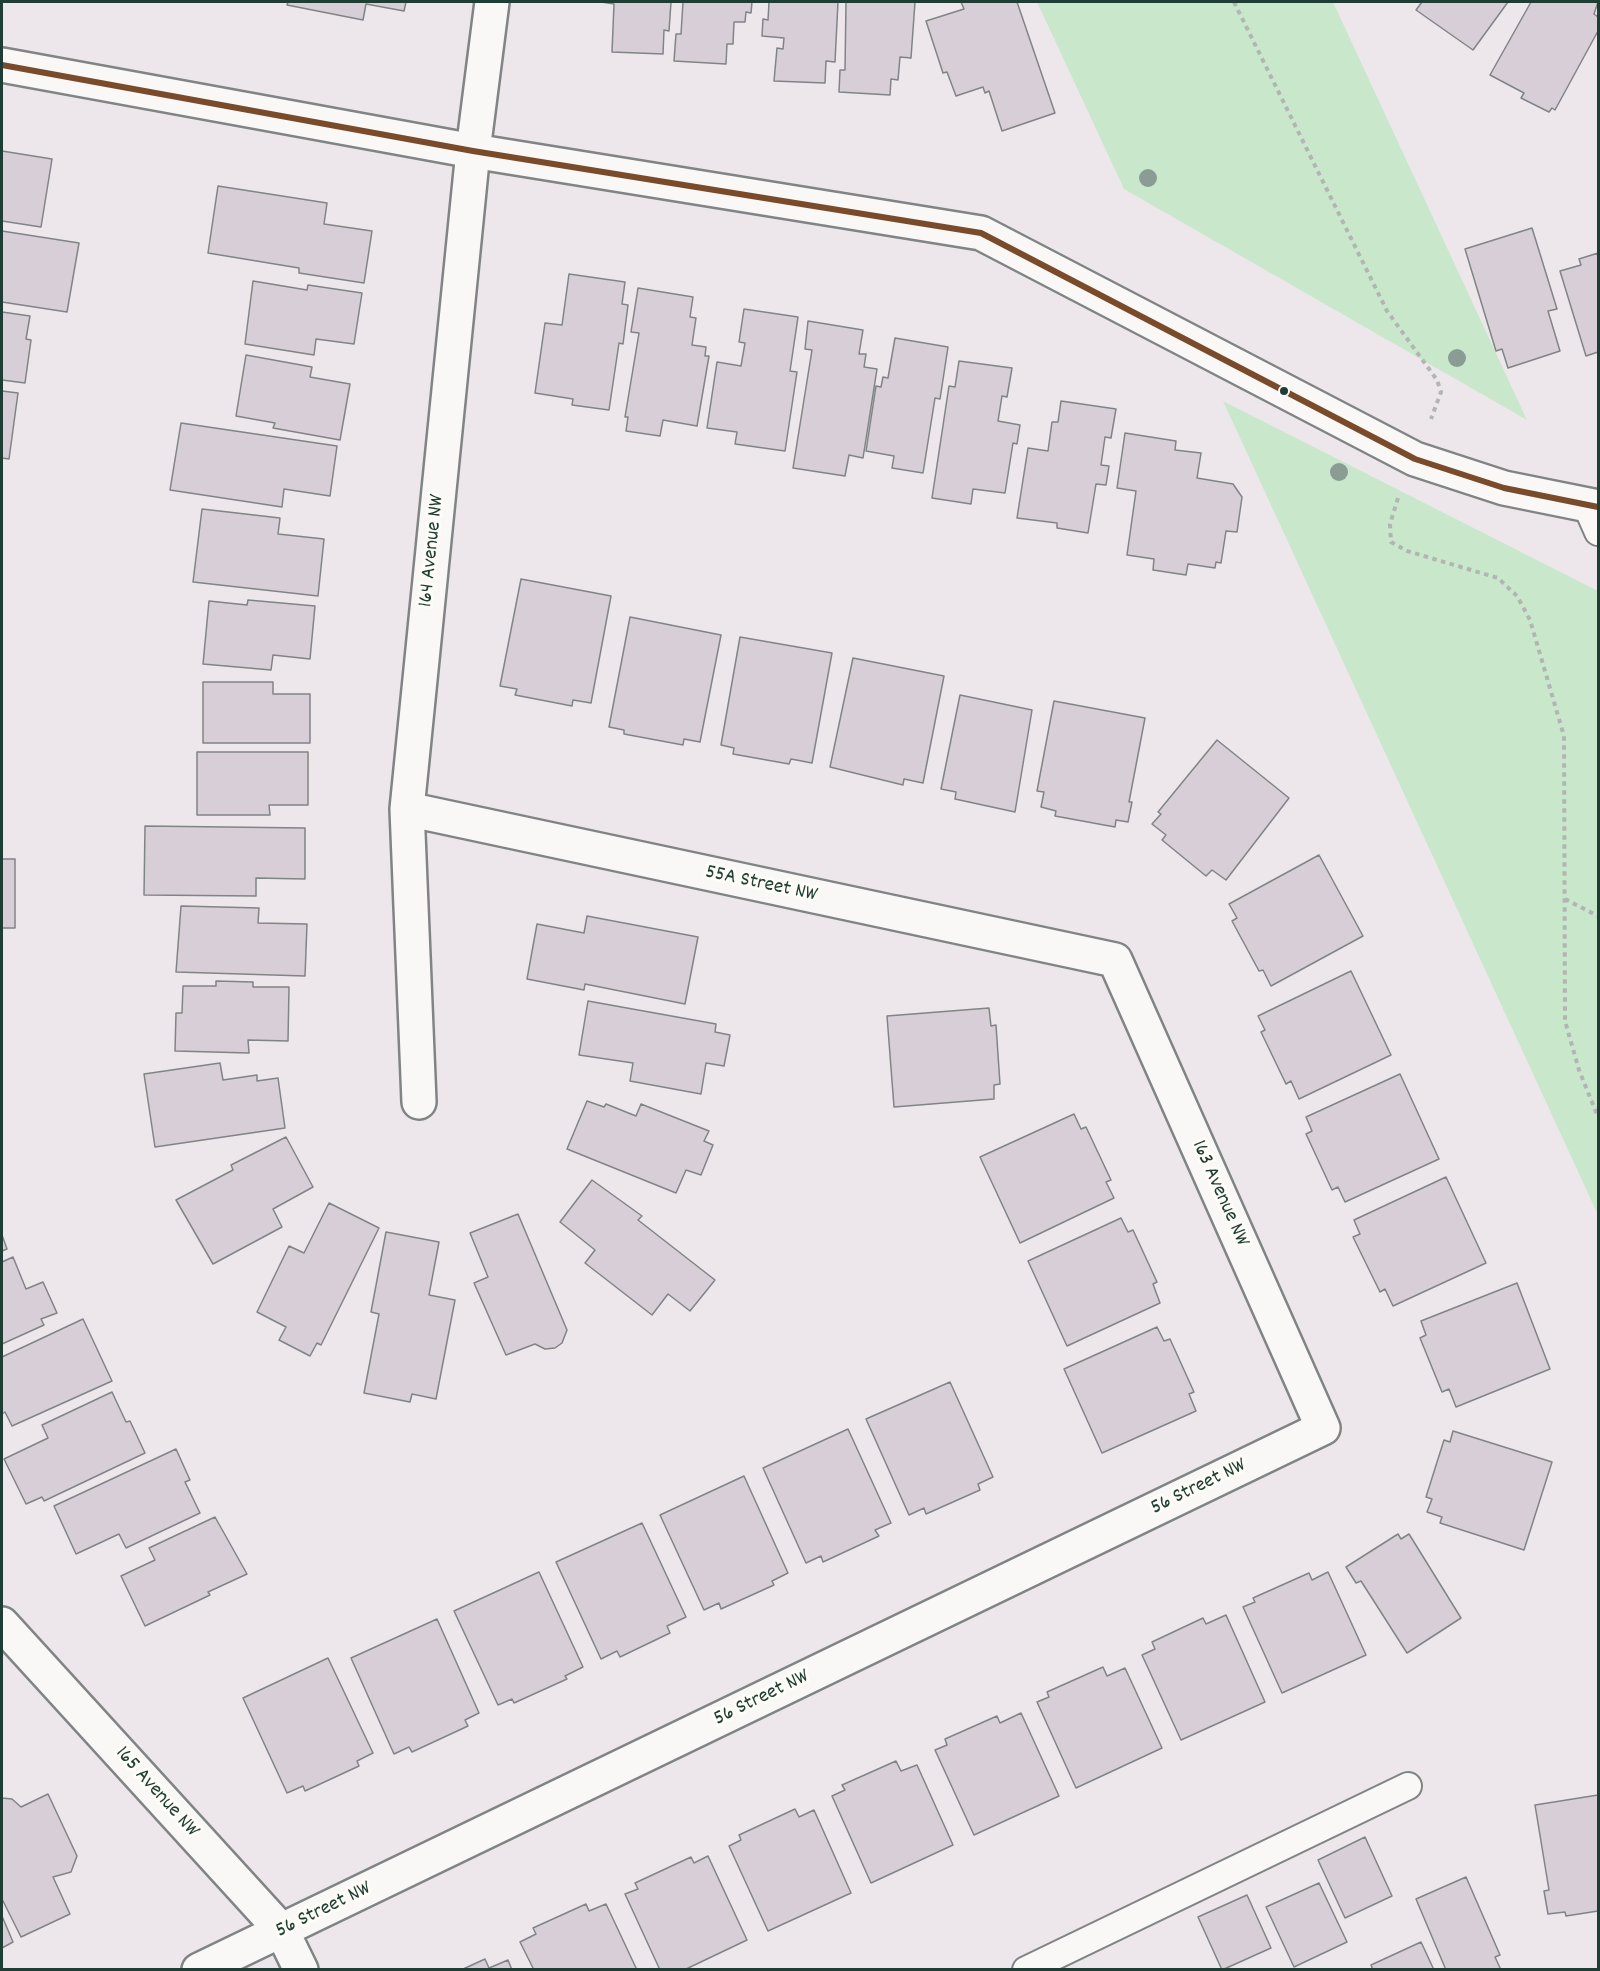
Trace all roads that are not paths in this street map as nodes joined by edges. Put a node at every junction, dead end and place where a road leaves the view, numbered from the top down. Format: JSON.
{"nodes":[{"id":1,"x":492,"y":2,"type":"edge"},
{"id":2,"x":2,"y":66,"type":"edge"},
{"id":3,"x":473,"y":152,"type":"junction"},
{"id":4,"x":1594,"y":515,"type":"edge"},
{"id":5,"x":407,"y":809,"type":"junction"},
{"id":6,"x":1115,"y":960,"type":"joint"},
{"id":7,"x":419,"y":1102,"type":"dead end"},
{"id":8,"x":1323,"y":1428,"type":"joint"},
{"id":9,"x":2,"y":1624,"type":"edge"},
{"id":10,"x":1408,"y":1786,"type":"dead end"},
{"id":11,"x":282,"y":1931,"type":"junction"},
{"id":12,"x":199,"y":1970,"type":"edge"},
{"id":13,"x":300,"y":1970,"type":"edge"},
{"id":14,"x":1026,"y":1970,"type":"edge"}],
"edges":[{"from":1,"to":3,"type":"street","name":"164 Avenue NW"},
{"from":2,"to":3,"type":"street"},
{"from":3,"to":4,"type":"street"},
{"from":3,"to":5,"type":"street","name":"164 Avenue NW"},
{"from":5,"to":6,"type":"street","name":"55A Street NW"},
{"from":5,"to":7,"type":"street","name":"164 Avenue NW"},
{"from":6,"to":8,"type":"street","name":"163 Avenue NW"},
{"from":8,"to":11,"type":"street","name":"56 Street NW"},
{"from":9,"to":11,"type":"street","name":"165 Avenue NW"},
{"from":10,"to":14,"type":"lane"},
{"from":11,"to":12,"type":"street","name":"56 Street NW"},
{"from":11,"to":13,"type":"street","name":"165 Avenue NW"}]}
